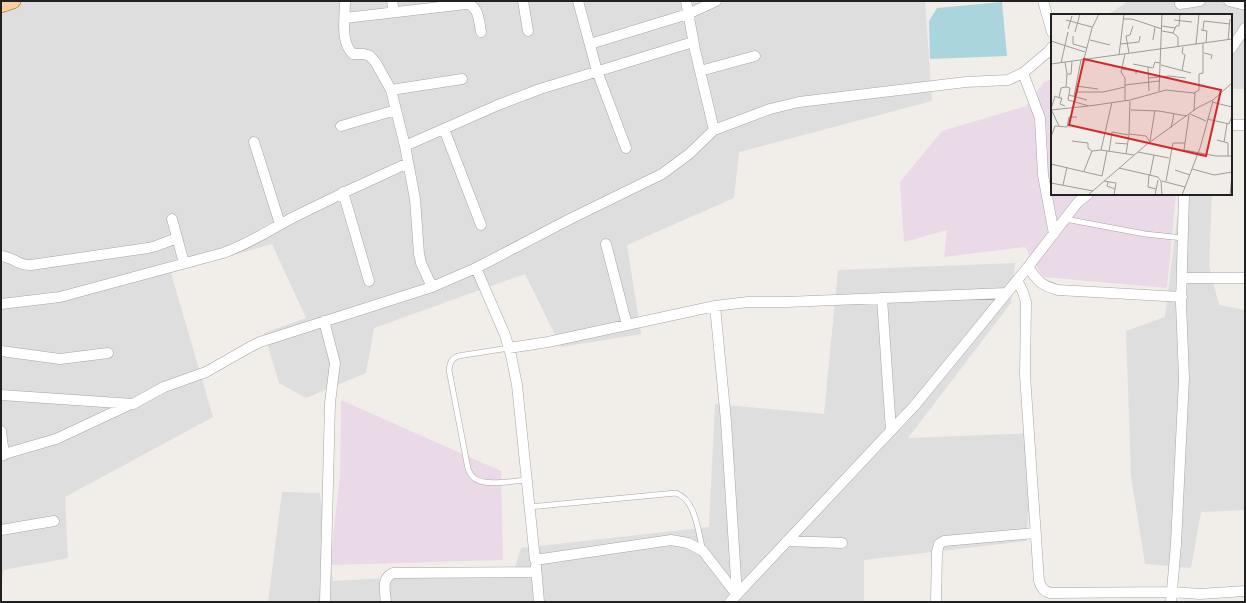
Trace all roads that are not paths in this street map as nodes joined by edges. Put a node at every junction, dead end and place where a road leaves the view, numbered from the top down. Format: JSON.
{"nodes":[{"id":1,"x":13,"y":1,"type":"edge"},
{"id":2,"x":345,"y":1,"type":"edge"},
{"id":3,"x":392,"y":1,"type":"edge"},
{"id":4,"x":523,"y":1,"type":"edge"},
{"id":5,"x":578,"y":1,"type":"edge"},
{"id":6,"x":686,"y":1,"type":"edge"},
{"id":7,"x":716,"y":1,"type":"edge"},
{"id":8,"x":1043,"y":1,"type":"edge"},
{"id":9,"x":1200,"y":1,"type":"edge"},
{"id":10,"x":1229,"y":1,"type":"edge"},
{"id":11,"x":1180,"y":4,"type":"dead end"},
{"id":12,"x":1,"y":5,"type":"edge"},
{"id":13,"x":1245,"y":5,"type":"edge"},
{"id":14,"x":394,"y":12,"type":"junction"},
{"id":15,"x":688,"y":14,"type":"junction"},
{"id":16,"x":345,"y":18,"type":"junction"},
{"id":17,"x":1245,"y":28,"type":"edge"},
{"id":18,"x":1051,"y":29,"type":"edge"},
{"id":19,"x":528,"y":31,"type":"dead end"},
{"id":20,"x":481,"y":32,"type":"dead end"},
{"id":21,"x":693,"y":42,"type":"junction"},
{"id":22,"x":590,"y":44,"type":"junction"},
{"id":23,"x":1051,"y":48,"type":"edge"},
{"id":24,"x":1232,"y":48,"type":"edge"},
{"id":25,"x":755,"y":56,"type":"dead end"},
{"id":26,"x":597,"y":71,"type":"junction"},
{"id":27,"x":700,"y":71,"type":"junction"},
{"id":28,"x":1023,"y":73,"type":"junction"},
{"id":29,"x":462,"y":79,"type":"dead end"},
{"id":30,"x":391,"y":90,"type":"junction"},
{"id":31,"x":396,"y":110,"type":"junction"},
{"id":32,"x":1232,"y":125,"type":"edge"},
{"id":33,"x":1245,"y":125,"type":"edge"},
{"id":34,"x":341,"y":126,"type":"dead end"},
{"id":35,"x":444,"y":129,"type":"junction"},
{"id":36,"x":714,"y":130,"type":"junction"},
{"id":37,"x":254,"y":142,"type":"dead end"},
{"id":38,"x":405,"y":146,"type":"junction"},
{"id":39,"x":626,"y":148,"type":"dead end"},
{"id":40,"x":408,"y":164,"type":"junction"},
{"id":41,"x":343,"y":192,"type":"junction"},
{"id":42,"x":1087,"y":195,"type":"edge"},
{"id":43,"x":1184,"y":195,"type":"edge"},
{"id":44,"x":172,"y":219,"type":"dead end"},
{"id":45,"x":1065,"y":219,"type":"junction"},
{"id":46,"x":280,"y":224,"type":"junction"},
{"id":47,"x":481,"y":225,"type":"dead end"},
{"id":48,"x":1054,"y":234,"type":"junction"},
{"id":49,"x":177,"y":238,"type":"junction"},
{"id":50,"x":1183,"y":238,"type":"junction"},
{"id":51,"x":606,"y":244,"type":"dead end"},
{"id":52,"x":1,"y":256,"type":"edge"},
{"id":53,"x":184,"y":263,"type":"junction"},
{"id":54,"x":1028,"y":267,"type":"junction"},
{"id":55,"x":476,"y":268,"type":"junction"},
{"id":56,"x":1182,"y":278,"type":"junction"},
{"id":57,"x":1245,"y":278,"type":"edge"},
{"id":58,"x":1017,"y":280,"type":"junction"},
{"id":59,"x":370,"y":281,"type":"dead end"},
{"id":60,"x":432,"y":286,"type":"junction"},
{"id":61,"x":1006,"y":293,"type":"junction"},
{"id":62,"x":1182,"y":297,"type":"junction"},
{"id":63,"x":882,"y":298,"type":"junction"},
{"id":64,"x":1,"y":304,"type":"edge"},
{"id":65,"x":715,"y":306,"type":"junction"},
{"id":66,"x":324,"y":322,"type":"junction"},
{"id":67,"x":627,"y":325,"type":"junction"},
{"id":68,"x":509,"y":348,"type":"junction"},
{"id":69,"x":1,"y":351,"type":"edge"},
{"id":70,"x":108,"y":353,"type":"dead end"},
{"id":71,"x":1,"y":395,"type":"edge"},
{"id":72,"x":133,"y":404,"type":"junction"},
{"id":73,"x":1,"y":431,"type":"edge"},
{"id":74,"x":891,"y":431,"type":"junction"},
{"id":75,"x":2,"y":455,"type":"edge"},
{"id":76,"x":526,"y":480,"type":"junction"},
{"id":77,"x":529,"y":507,"type":"junction"},
{"id":78,"x":54,"y":521,"type":"dead end"},
{"id":79,"x":1,"y":530,"type":"edge"},
{"id":80,"x":1036,"y":533,"type":"junction"},
{"id":81,"x":787,"y":541,"type":"junction"},
{"id":82,"x":842,"y":543,"type":"dead end"},
{"id":83,"x":703,"y":551,"type":"junction"},
{"id":84,"x":535,"y":560,"type":"junction"},
{"id":85,"x":536,"y":572,"type":"junction"},
{"id":86,"x":1245,"y":591,"type":"edge"},
{"id":87,"x":1171,"y":597,"type":"edge"},
{"id":88,"x":734,"y":598,"type":"edge"},
{"id":89,"x":325,"y":602,"type":"edge"},
{"id":90,"x":386,"y":602,"type":"edge"},
{"id":91,"x":539,"y":602,"type":"edge"},
{"id":92,"x":936,"y":602,"type":"edge"}],
"edges":[{"from":1,"to":12,"type":"main road"},
{"from":2,"to":16,"type":"street"},
{"from":3,"to":14,"type":"street"},
{"from":4,"to":19,"type":"street"},
{"from":5,"to":22,"type":"street"},
{"from":6,"to":15,"type":"street"},
{"from":7,"to":15,"type":"street"},
{"from":8,"to":18,"type":"street"},
{"from":9,"to":11,"type":"street"},
{"from":10,"to":13,"type":"street"},
{"from":14,"to":16,"type":"street"},
{"from":14,"to":20,"type":"street"},
{"from":15,"to":21,"type":"street"},
{"from":15,"to":22,"type":"street"},
{"from":16,"to":30,"type":"street"},
{"from":17,"to":24,"type":"street"},
{"from":21,"to":26,"type":"street"},
{"from":21,"to":27,"type":"street"},
{"from":22,"to":26,"type":"street"},
{"from":23,"to":28,"type":"street"},
{"from":25,"to":27,"type":"street"},
{"from":26,"to":35,"type":"street"},
{"from":26,"to":39,"type":"street"},
{"from":27,"to":36,"type":"street"},
{"from":28,"to":36,"type":"street"},
{"from":28,"to":48,"type":"street"},
{"from":29,"to":30,"type":"street"},
{"from":30,"to":31,"type":"street"},
{"from":31,"to":34,"type":"street"},
{"from":31,"to":38,"type":"street"},
{"from":32,"to":33,"type":"street"},
{"from":35,"to":38,"type":"street"},
{"from":35,"to":47,"type":"street"},
{"from":36,"to":55,"type":"street"},
{"from":37,"to":46,"type":"street"},
{"from":38,"to":40,"type":"street"},
{"from":40,"to":41,"type":"street"},
{"from":40,"to":60,"type":"street"},
{"from":41,"to":46,"type":"street"},
{"from":41,"to":59,"type":"street"},
{"from":42,"to":45,"type":"street"},
{"from":43,"to":50,"type":"street"},
{"from":44,"to":49,"type":"street"},
{"from":45,"to":48,"type":"street"},
{"from":45,"to":50,"type":"lane"},
{"from":46,"to":53,"type":"street"},
{"from":48,"to":54,"type":"street"},
{"from":49,"to":52,"type":"street"},
{"from":49,"to":53,"type":"street"},
{"from":50,"to":56,"type":"street"},
{"from":51,"to":67,"type":"street"},
{"from":53,"to":64,"type":"street"},
{"from":54,"to":58,"type":"street"},
{"from":54,"to":62,"type":"street"},
{"from":55,"to":60,"type":"street"},
{"from":55,"to":68,"type":"street"},
{"from":56,"to":57,"type":"street"},
{"from":56,"to":62,"type":"street"},
{"from":58,"to":61,"type":"street"},
{"from":58,"to":80,"type":"street"},
{"from":60,"to":66,"type":"street"},
{"from":61,"to":63,"type":"street"},
{"from":61,"to":74,"type":"street"},
{"from":62,"to":87,"type":"street"},
{"from":63,"to":65,"type":"street"},
{"from":63,"to":74,"type":"street"},
{"from":65,"to":67,"type":"street"},
{"from":65,"to":88,"type":"street"},
{"from":66,"to":72,"type":"street"},
{"from":66,"to":89,"type":"street"},
{"from":67,"to":68,"type":"street"},
{"from":68,"to":76,"type":"street"},
{"from":68,"to":76,"type":"lane"},
{"from":69,"to":70,"type":"street"},
{"from":71,"to":72,"type":"street"},
{"from":72,"to":75,"type":"street"},
{"from":73,"to":75,"type":"street"},
{"from":74,"to":81,"type":"street"},
{"from":76,"to":77,"type":"street"},
{"from":77,"to":83,"type":"lane"},
{"from":77,"to":84,"type":"street"},
{"from":78,"to":79,"type":"street"},
{"from":80,"to":87,"type":"street"},
{"from":80,"to":92,"type":"street"},
{"from":81,"to":82,"type":"street"},
{"from":81,"to":88,"type":"street"},
{"from":83,"to":84,"type":"street"},
{"from":83,"to":88,"type":"street"},
{"from":84,"to":85,"type":"street"},
{"from":85,"to":90,"type":"street"},
{"from":85,"to":91,"type":"street"},
{"from":86,"to":87,"type":"street"}]}
